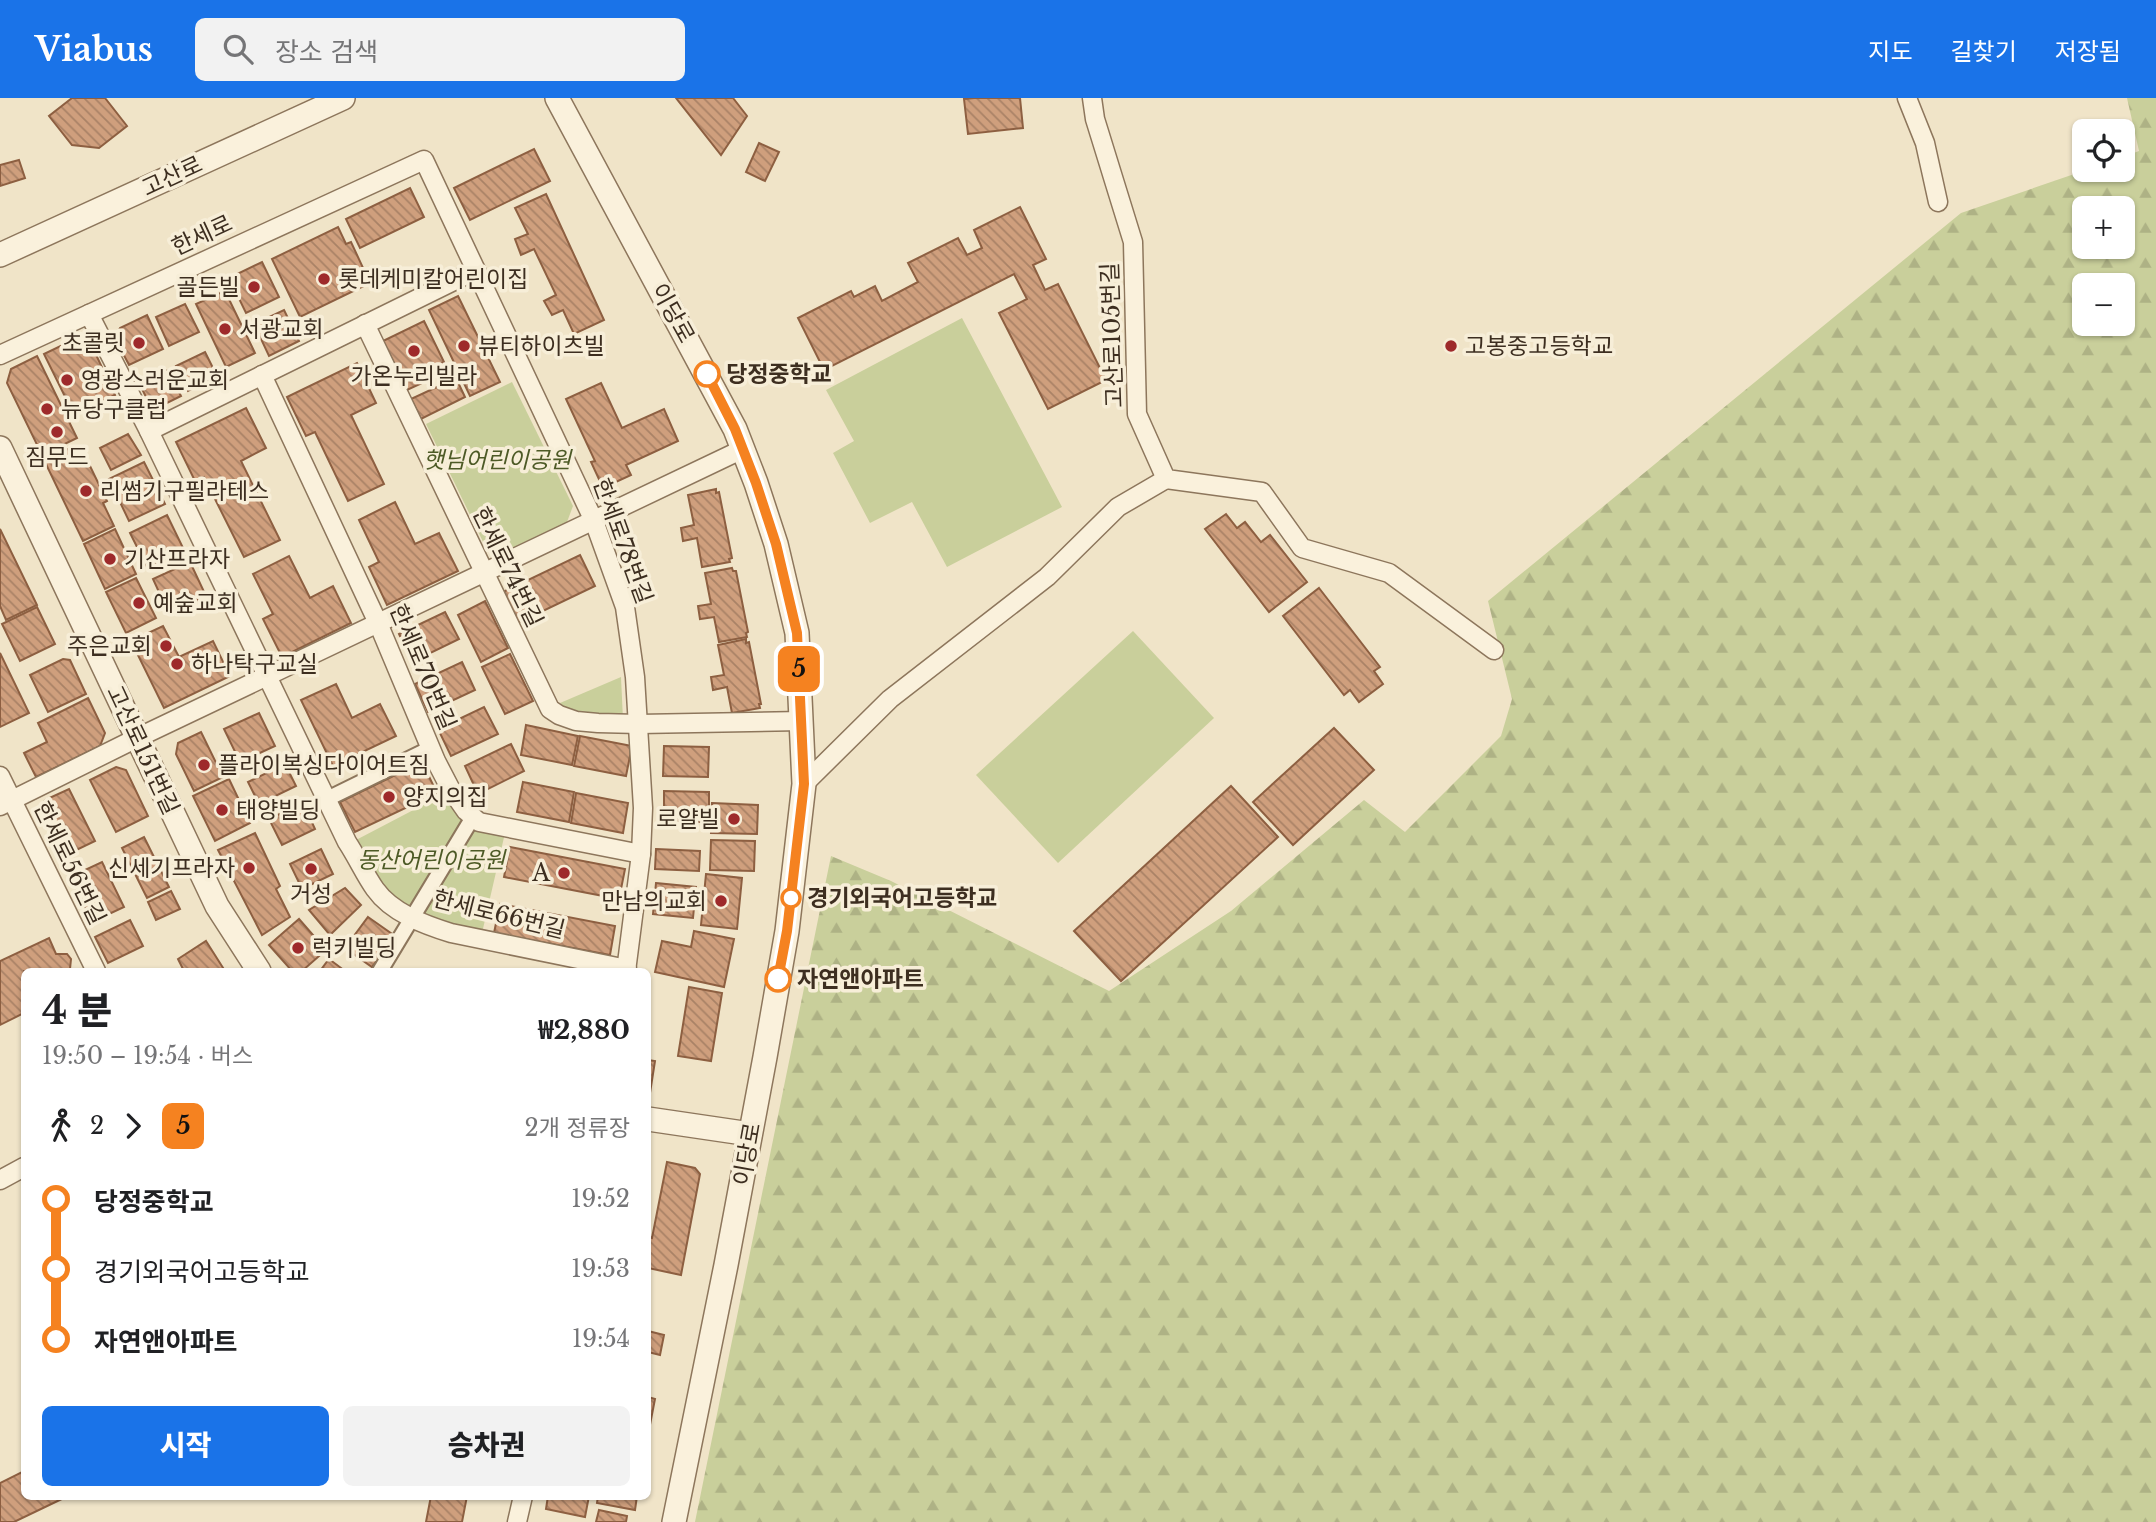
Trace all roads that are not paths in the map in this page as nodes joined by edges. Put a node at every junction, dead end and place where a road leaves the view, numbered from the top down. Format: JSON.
{"nodes":[{"id":1,"x":344,"y":98,"type":"edge"},
{"id":2,"x":557,"y":98,"type":"edge"},
{"id":3,"x":1092,"y":98,"type":"edge"},
{"id":4,"x":1907,"y":98,"type":"edge"},
{"id":5,"x":424,"y":160,"type":"joint"},
{"id":6,"x":1938,"y":202,"type":"dead end"},
{"id":7,"x":0,"y":255,"type":"edge"},
{"id":8,"x":476,"y":270,"type":"junction"},
{"id":9,"x":89,"y":314,"type":"junction"},
{"id":10,"x":365,"y":324,"type":"junction"},
{"id":11,"x":0,"y":355,"type":"edge"},
{"id":12,"x":261,"y":375,"type":"junction"},
{"id":13,"x":149,"y":431,"type":"junction"},
{"id":14,"x":0,"y":447,"type":"edge"},
{"id":15,"x":743,"y":449,"type":"junction"},
{"id":16,"x":1166,"y":479,"type":"junction"},
{"id":17,"x":594,"y":521,"type":"junction"},
{"id":18,"x":484,"y":573,"type":"junction"},
{"id":19,"x":378,"y":623,"type":"junction"},
{"id":20,"x":1494,"y":650,"type":"dead end"},
{"id":21,"x":267,"y":676,"type":"junction"},
{"id":22,"x":802,"y":721,"type":"junction"},
{"id":23,"x":639,"y":724,"type":"junction"},
{"id":24,"x":137,"y":738,"type":"junction"},
{"id":25,"x":431,"y":748,"type":"junction"},
{"id":26,"x":0,"y":776,"type":"edge"},
{"id":27,"x":804,"y":784,"type":"junction"},
{"id":28,"x":327,"y":799,"type":"junction"},
{"id":29,"x":6,"y":803,"type":"edge"},
{"id":30,"x":473,"y":817,"type":"junction"},
{"id":31,"x":641,"y":855,"type":"junction"},
{"id":32,"x":413,"y":918,"type":"junction"},
{"id":33,"x":94,"y":968,"type":"edge"},
{"id":34,"x":257,"y":968,"type":"edge"},
{"id":35,"x":382,"y":968,"type":"edge"},
{"id":36,"x":617,"y":968,"type":"edge"},
{"id":37,"x":627,"y":968,"type":"edge"},
{"id":38,"x":651,"y":1119,"type":"edge"},
{"id":39,"x":750,"y":1134,"type":"junction"},
{"id":40,"x":21,"y":1169,"type":"edge"},
{"id":41,"x":0,"y":1180,"type":"edge"},
{"id":42,"x":522,"y":1500,"type":"edge"},
{"id":43,"x":517,"y":1522,"type":"edge"},
{"id":44,"x":674,"y":1522,"type":"edge"}],
"edges":[{"from":1,"to":7,"type":"street","name":"고산로"},
{"from":2,"to":15,"type":"street","name":"이당로"},
{"from":3,"to":16,"type":"street","name":"고산로105번길"},
{"from":4,"to":6,"type":"street"},
{"from":5,"to":8,"type":"street","name":"한세로78번길"},
{"from":5,"to":9,"type":"street","name":"한세로"},
{"from":8,"to":10,"type":"street"},
{"from":8,"to":17,"type":"street","name":"한세로78번길"},
{"from":9,"to":11,"type":"street","name":"한세로"},
{"from":9,"to":13,"type":"street","name":"한세로66번길"},
{"from":10,"to":12,"type":"street"},
{"from":10,"to":18,"type":"street","name":"한세로74번길"},
{"from":12,"to":13,"type":"street"},
{"from":12,"to":19,"type":"street","name":"한세로70번길"},
{"from":13,"to":21,"type":"street","name":"한세로66번길"},
{"from":14,"to":24,"type":"street","name":"고산로151번길"},
{"from":15,"to":17,"type":"street"},
{"from":15,"to":22,"type":"street","name":"이당로"},
{"from":16,"to":20,"type":"street"},
{"from":16,"to":27,"type":"street"},
{"from":17,"to":18,"type":"street"},
{"from":17,"to":23,"type":"street","name":"한세로78번길"},
{"from":18,"to":19,"type":"street"},
{"from":18,"to":23,"type":"street","name":"한세로74번길"},
{"from":19,"to":21,"type":"street"},
{"from":19,"to":25,"type":"street","name":"한세로70번길"},
{"from":21,"to":24,"type":"street"},
{"from":21,"to":28,"type":"street","name":"한세로66번길"},
{"from":22,"to":23,"type":"street","name":"한세로74번길"},
{"from":22,"to":27,"type":"street","name":"이당로"},
{"from":23,"to":31,"type":"street","name":"한세로78번길"},
{"from":24,"to":29,"type":"street"},
{"from":24,"to":34,"type":"street","name":"고산로151번길"},
{"from":25,"to":28,"type":"street"},
{"from":25,"to":30,"type":"street","name":"한세로70번길"},
{"from":26,"to":29,"type":"street","name":"한세로56번길"},
{"from":27,"to":39,"type":"street","name":"이당로"},
{"from":28,"to":32,"type":"street","name":"한세로66번길"},
{"from":29,"to":33,"type":"street","name":"한세로56번길"},
{"from":30,"to":31,"type":"street"},
{"from":30,"to":32,"type":"street"},
{"from":31,"to":37,"type":"street","name":"한세로78번길"},
{"from":32,"to":35,"type":"street"},
{"from":32,"to":36,"type":"street","name":"한세로66번길"},
{"from":38,"to":39,"type":"street"},
{"from":39,"to":44,"type":"street","name":"이당로"},
{"from":40,"to":41,"type":"street"},
{"from":42,"to":43,"type":"street"}]}
